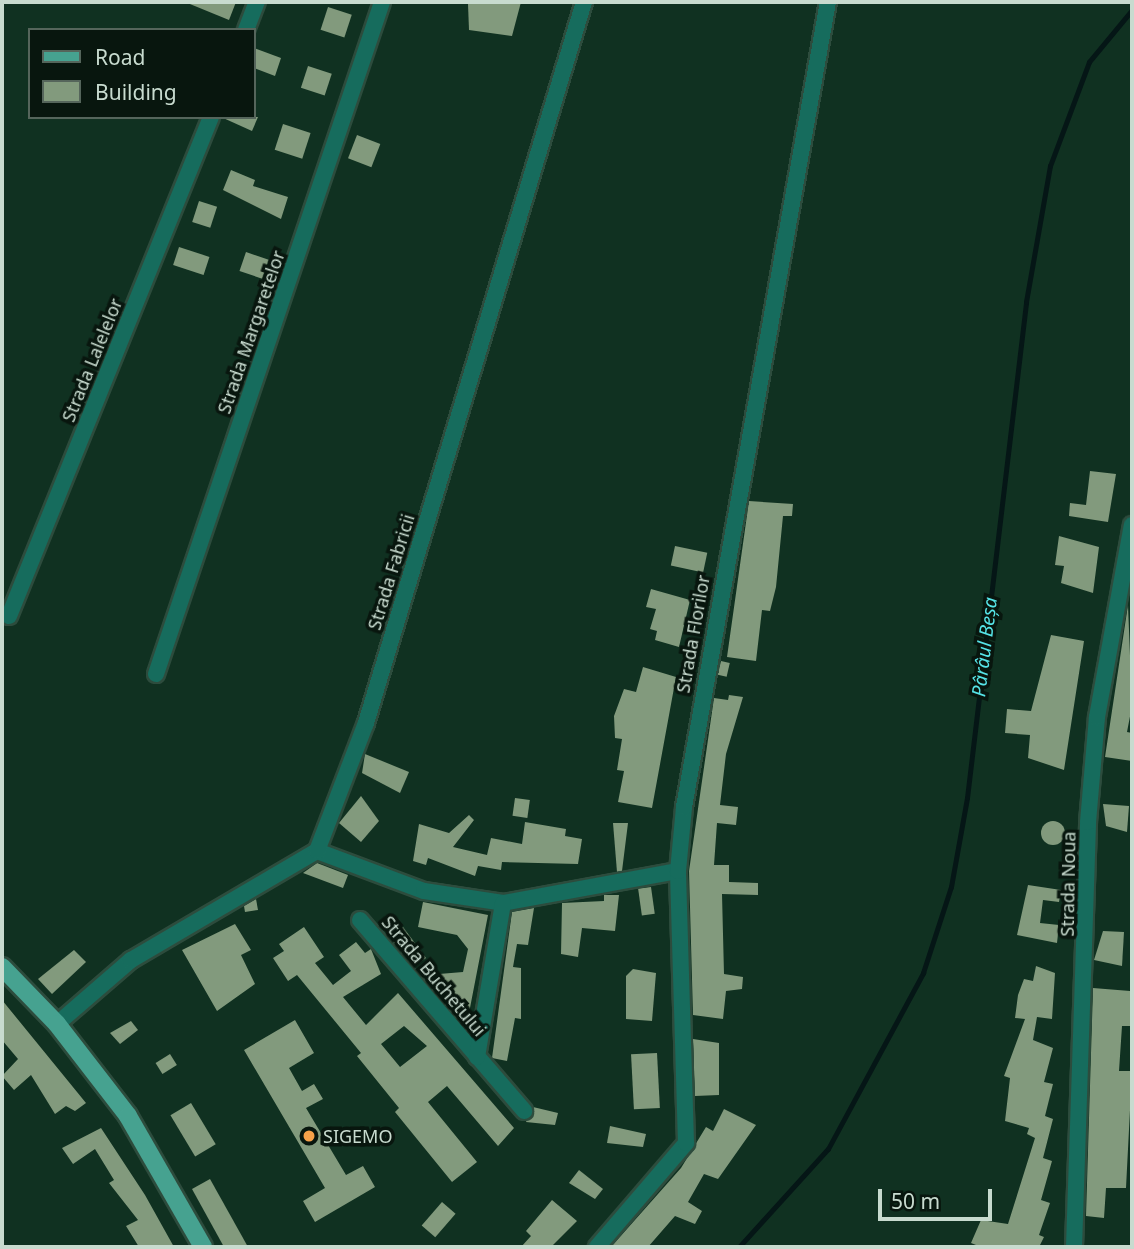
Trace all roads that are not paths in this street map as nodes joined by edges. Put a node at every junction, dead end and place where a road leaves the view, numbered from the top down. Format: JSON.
{"nodes":[{"id":1,"x":257,"y":2,"type":"edge"},
{"id":2,"x":382,"y":2,"type":"edge"},
{"id":3,"x":584,"y":2,"type":"edge"},
{"id":4,"x":828,"y":2,"type":"edge"},
{"id":5,"x":247,"y":28,"type":"edge"},
{"id":6,"x":210,"y":119,"type":"edge"},
{"id":7,"x":1132,"y":525,"type":"edge"},
{"id":8,"x":9,"y":616,"type":"dead end"},
{"id":9,"x":156,"y":674,"type":"dead end"},
{"id":10,"x":317,"y":850,"type":"junction"},
{"id":11,"x":678,"y":872,"type":"junction"},
{"id":12,"x":503,"y":903,"type":"junction"},
{"id":13,"x":360,"y":920,"type":"dead end"},
{"id":14,"x":2,"y":967,"type":"edge"},
{"id":15,"x":57,"y":1024,"type":"junction"},
{"id":16,"x":477,"y":1057,"type":"junction"},
{"id":17,"x":524,"y":1111,"type":"dead end"},
{"id":18,"x":203,"y":1247,"type":"edge"},
{"id":19,"x":597,"y":1247,"type":"edge"},
{"id":20,"x":1074,"y":1247,"type":"edge"}],
"edges":[{"from":1,"to":5,"type":"street"},
{"from":2,"to":9,"type":"street","name":"Strada Margaretelor"},
{"from":3,"to":10,"type":"street","name":"Strada Fabricii"},
{"from":4,"to":11,"type":"street","name":"Strada Florilor"},
{"from":6,"to":8,"type":"street","name":"Strada Lalelelor"},
{"from":7,"to":20,"type":"street","name":"Strada Noua"},
{"from":10,"to":12,"type":"street"},
{"from":10,"to":15,"type":"street"},
{"from":11,"to":12,"type":"street"},
{"from":11,"to":19,"type":"street","name":"Strada Florilor"},
{"from":12,"to":16,"type":"street","name":"Strada Buchetului"},
{"from":13,"to":16,"type":"street","name":"Strada Buchetului"},
{"from":14,"to":15,"type":"main road"},
{"from":15,"to":18,"type":"main road"},
{"from":16,"to":17,"type":"street","name":"Strada Buchetului"}]}
